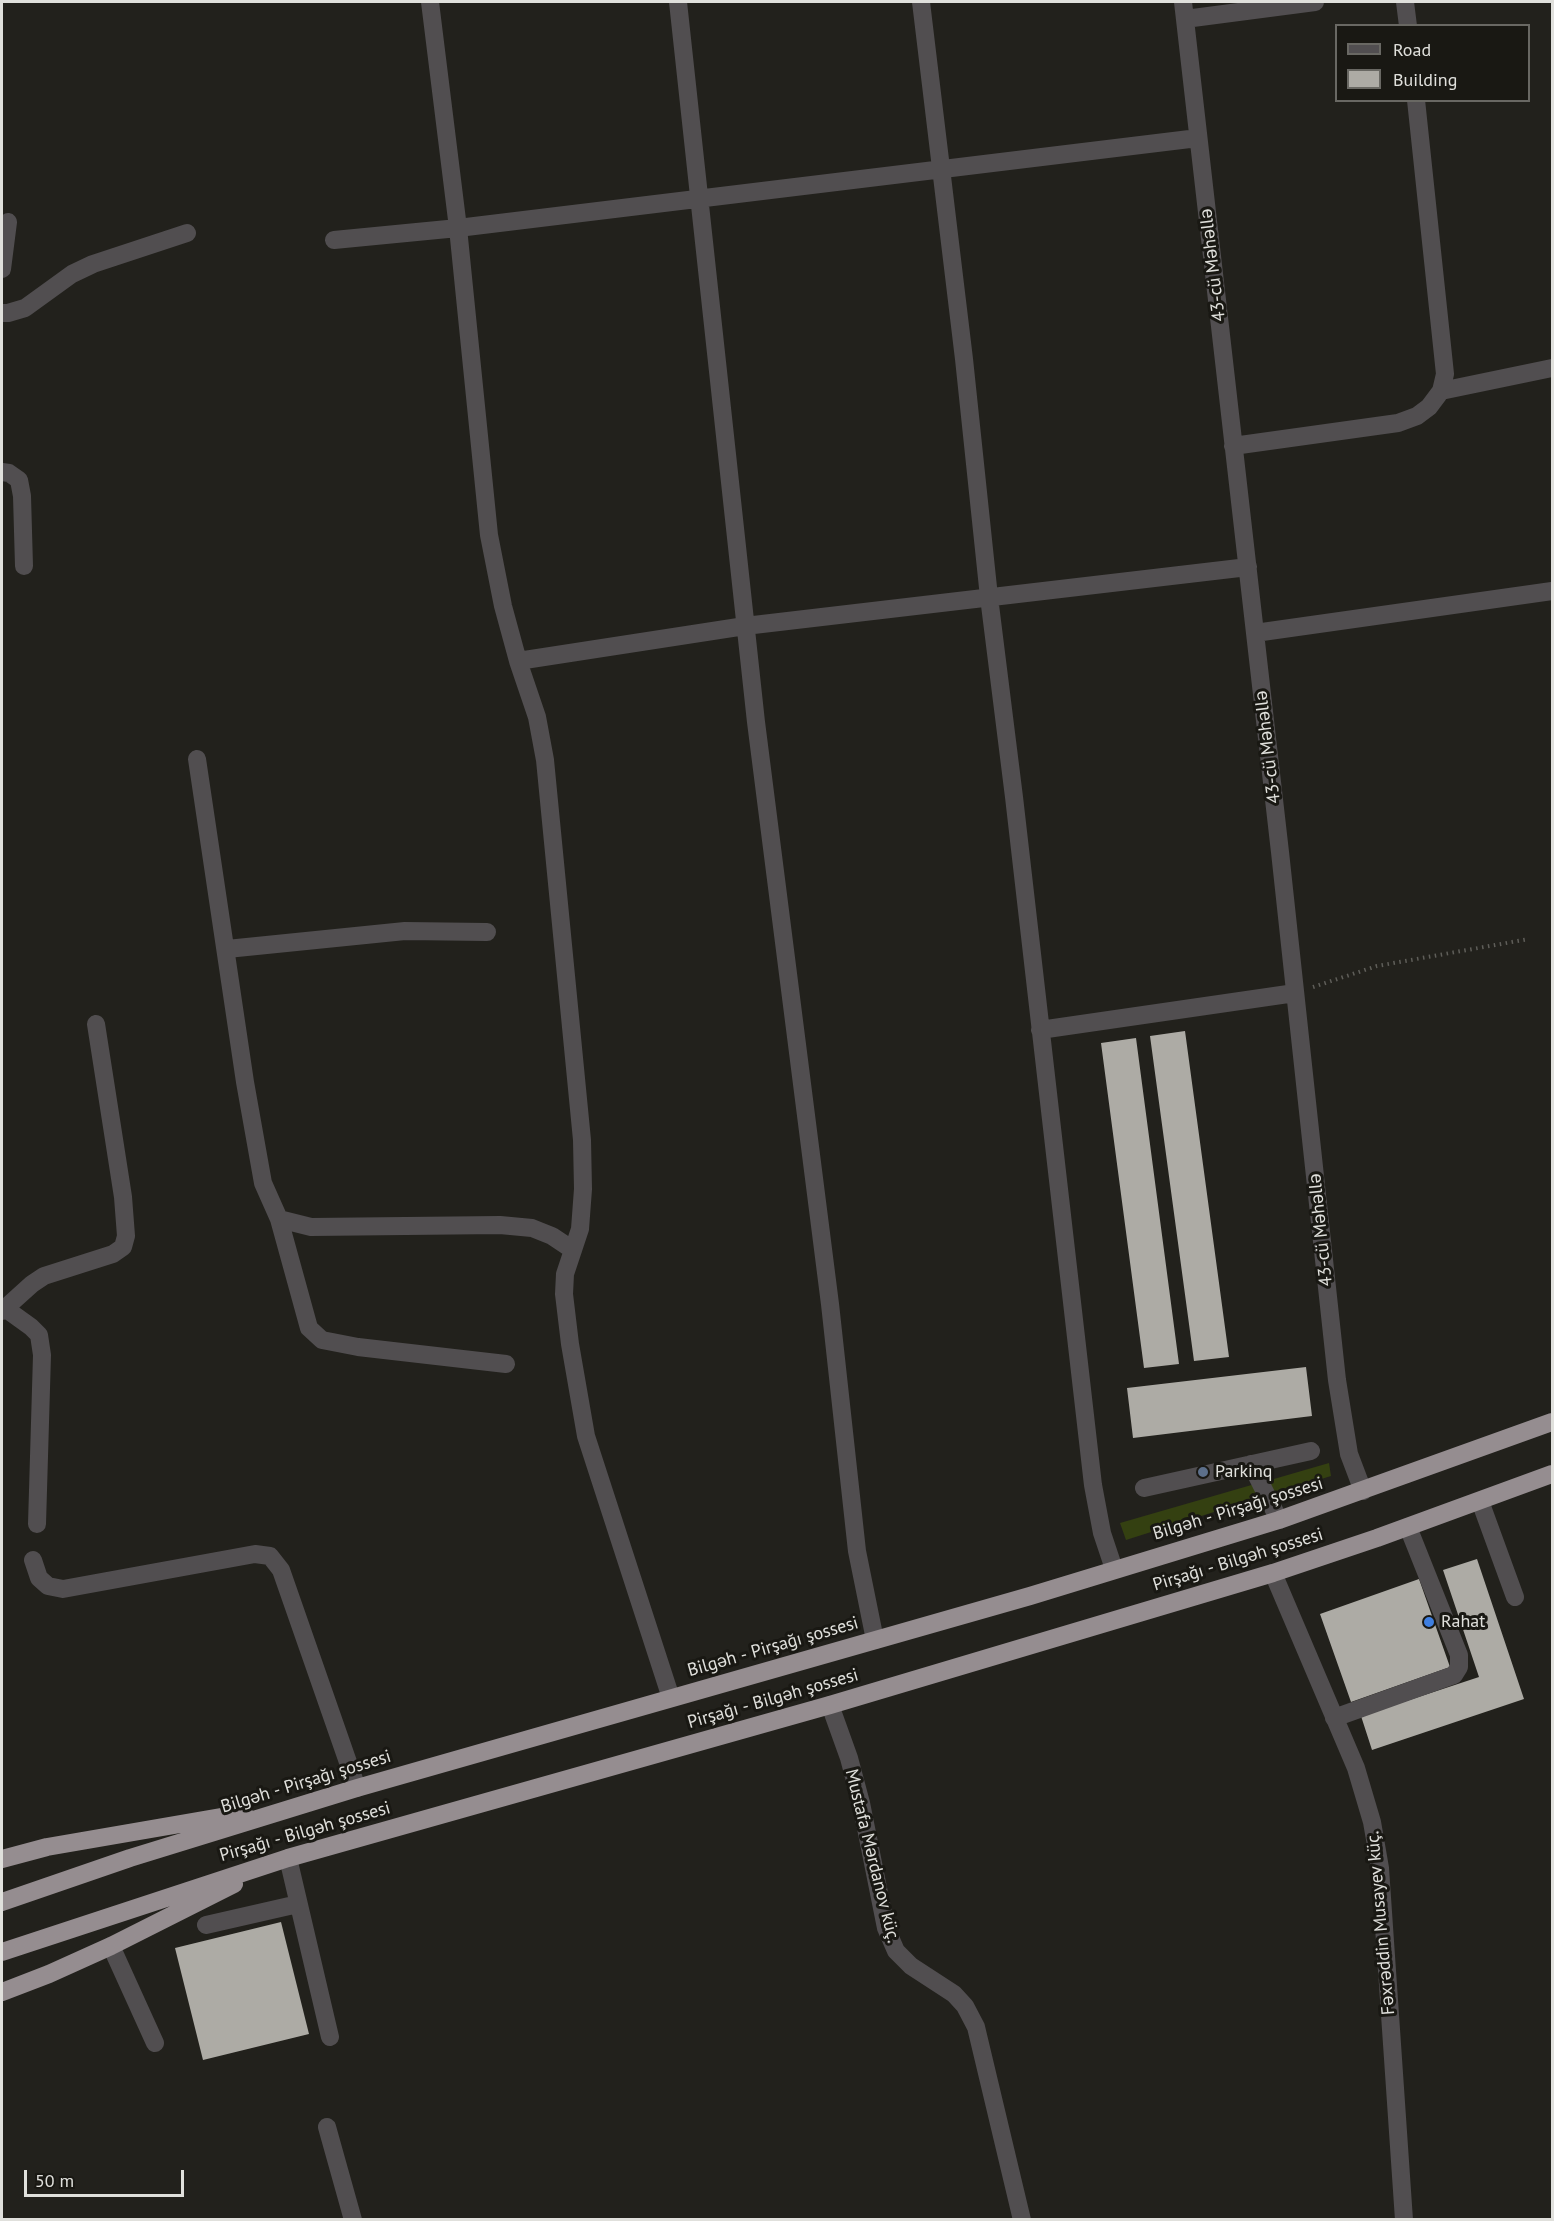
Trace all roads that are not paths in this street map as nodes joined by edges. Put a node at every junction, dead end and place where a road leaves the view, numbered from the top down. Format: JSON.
{"nodes":[{"id":1,"x":430,"y":2,"type":"edge"},
{"id":2,"x":678,"y":2,"type":"edge"},
{"id":3,"x":921,"y":2,"type":"edge"},
{"id":4,"x":1315,"y":2,"type":"edge"},
{"id":5,"x":1405,"y":2,"type":"edge"},
{"id":6,"x":1184,"y":10,"type":"edge"},
{"id":7,"x":1408,"y":24,"type":"edge"},
{"id":8,"x":1416,"y":102,"type":"edge"},
{"id":9,"x":1198,"y":138,"type":"junction"},
{"id":10,"x":942,"y":171,"type":"junction"},
{"id":11,"x":701,"y":199,"type":"junction"},
{"id":12,"x":8,"y":222,"type":"dead end"},
{"id":13,"x":458,"y":228,"type":"junction"},
{"id":14,"x":187,"y":233,"type":"dead end"},
{"id":15,"x":334,"y":240,"type":"dead end"},
{"id":16,"x":2,"y":269,"type":"edge"},
{"id":17,"x":2,"y":313,"type":"edge"},
{"id":18,"x":1552,"y":368,"type":"edge"},
{"id":19,"x":1441,"y":391,"type":"junction"},
{"id":20,"x":1233,"y":446,"type":"junction"},
{"id":21,"x":2,"y":472,"type":"edge"},
{"id":22,"x":24,"y":566,"type":"dead end"},
{"id":23,"x":1248,"y":567,"type":"junction"},
{"id":24,"x":1552,"y":591,"type":"edge"},
{"id":25,"x":988,"y":597,"type":"junction"},
{"id":26,"x":745,"y":626,"type":"junction"},
{"id":27,"x":1256,"y":633,"type":"junction"},
{"id":28,"x":518,"y":661,"type":"junction"},
{"id":29,"x":197,"y":759,"type":"dead end"},
{"id":30,"x":487,"y":932,"type":"dead end"},
{"id":31,"x":227,"y":949,"type":"junction"},
{"id":32,"x":1295,"y":993,"type":"junction"},
{"id":33,"x":96,"y":1024,"type":"dead end"},
{"id":34,"x":1040,"y":1030,"type":"junction"},
{"id":35,"x":279,"y":1219,"type":"junction"},
{"id":36,"x":573,"y":1250,"type":"junction"},
{"id":37,"x":4,"y":1310,"type":"edge"},
{"id":38,"x":506,"y":1364,"type":"dead end"},
{"id":39,"x":1552,"y":1422,"type":"edge"},
{"id":40,"x":1311,"y":1451,"type":"dead end"},
{"id":41,"x":1251,"y":1464,"type":"junction"},
{"id":42,"x":1552,"y":1474,"type":"edge"},
{"id":43,"x":1144,"y":1488,"type":"dead end"},
{"id":44,"x":1363,"y":1491,"type":"junction"},
{"id":45,"x":1479,"y":1501,"type":"junction"},
{"id":46,"x":1279,"y":1520,"type":"junction"},
{"id":47,"x":37,"y":1524,"type":"dead end"},
{"id":48,"x":1408,"y":1527,"type":"junction"},
{"id":49,"x":33,"y":1560,"type":"dead end"},
{"id":50,"x":1114,"y":1569,"type":"junction"},
{"id":51,"x":1273,"y":1573,"type":"junction"},
{"id":52,"x":1515,"y":1597,"type":"dead end"},
{"id":53,"x":874,"y":1640,"type":"junction"},
{"id":54,"x":671,"y":1698,"type":"junction"},
{"id":55,"x":830,"y":1705,"type":"junction"},
{"id":56,"x":1334,"y":1718,"type":"junction"},
{"id":57,"x":357,"y":1788,"type":"junction"},
{"id":58,"x":317,"y":1800,"type":"junction"},
{"id":59,"x":288,"y":1858,"type":"junction"},
{"id":60,"x":2,"y":1859,"type":"edge"},
{"id":61,"x":2,"y":1902,"type":"edge"},
{"id":62,"x":298,"y":1904,"type":"junction"},
{"id":63,"x":206,"y":1925,"type":"dead end"},
{"id":64,"x":111,"y":1946,"type":"junction"},
{"id":65,"x":2,"y":1952,"type":"edge"},
{"id":66,"x":2,"y":1992,"type":"edge"},
{"id":67,"x":330,"y":2037,"type":"dead end"},
{"id":68,"x":155,"y":2043,"type":"dead end"},
{"id":69,"x":327,"y":2127,"type":"dead end"},
{"id":70,"x":353,"y":2220,"type":"edge"},
{"id":71,"x":1022,"y":2220,"type":"edge"},
{"id":72,"x":1404,"y":2220,"type":"edge"}],
"edges":[{"from":1,"to":13,"type":"street"},
{"from":2,"to":11,"type":"street"},
{"from":3,"to":10,"type":"street"},
{"from":4,"to":6,"type":"street"},
{"from":5,"to":7,"type":"street"},
{"from":6,"to":9,"type":"street","name":"43-cü Məhəllə"},
{"from":8,"to":19,"type":"street"},
{"from":9,"to":10,"type":"street"},
{"from":9,"to":20,"type":"street","name":"43-cü Məhəllə"},
{"from":10,"to":11,"type":"street"},
{"from":10,"to":25,"type":"street"},
{"from":11,"to":13,"type":"street"},
{"from":11,"to":26,"type":"street"},
{"from":12,"to":16,"type":"street"},
{"from":13,"to":15,"type":"street"},
{"from":13,"to":28,"type":"street"},
{"from":14,"to":17,"type":"street"},
{"from":18,"to":19,"type":"street"},
{"from":19,"to":20,"type":"street"},
{"from":20,"to":23,"type":"street","name":"43-cü Məhəllə"},
{"from":21,"to":22,"type":"street"},
{"from":23,"to":25,"type":"street"},
{"from":23,"to":27,"type":"street","name":"43-cü Məhəllə"},
{"from":24,"to":27,"type":"street"},
{"from":25,"to":26,"type":"street"},
{"from":25,"to":34,"type":"street"},
{"from":26,"to":28,"type":"street"},
{"from":26,"to":53,"type":"street"},
{"from":27,"to":32,"type":"street","name":"43-cü Məhəllə"},
{"from":28,"to":36,"type":"street"},
{"from":29,"to":31,"type":"street"},
{"from":30,"to":31,"type":"street"},
{"from":31,"to":35,"type":"street"},
{"from":32,"to":34,"type":"street"},
{"from":32,"to":44,"type":"street","name":"43-cü Məhəllə"},
{"from":33,"to":37,"type":"street"},
{"from":34,"to":50,"type":"street"},
{"from":35,"to":36,"type":"street"},
{"from":35,"to":38,"type":"street"},
{"from":36,"to":54,"type":"street"},
{"from":37,"to":47,"type":"street"},
{"from":39,"to":44,"type":"highway","name":"Bilgəh - Pirşağı şossesi"},
{"from":40,"to":41,"type":"street"},
{"from":41,"to":43,"type":"street"},
{"from":41,"to":46,"type":"street"},
{"from":42,"to":45,"type":"highway","name":"Pirşağı - Bilgəh şossesi"},
{"from":44,"to":46,"type":"highway","name":"Bilgəh - Pirşağı şossesi"},
{"from":45,"to":48,"type":"highway","name":"Pirşağı - Bilgəh şossesi"},
{"from":45,"to":52,"type":"street"},
{"from":46,"to":50,"type":"highway","name":"Bilgəh - Pirşağı şossesi"},
{"from":48,"to":51,"type":"highway","name":"Pirşağı - Bilgəh şossesi"},
{"from":48,"to":56,"type":"street"},
{"from":49,"to":57,"type":"street"},
{"from":50,"to":53,"type":"highway","name":"Bilgəh - Pirşağı şossesi"},
{"from":51,"to":55,"type":"highway","name":"Pirşağı - Bilgəh şossesi"},
{"from":51,"to":56,"type":"street","name":"Fəxrəddin Musayev küç."},
{"from":53,"to":54,"type":"highway","name":"Bilgəh - Pirşağı şossesi"},
{"from":54,"to":57,"type":"highway","name":"Bilgəh - Pirşağı şossesi"},
{"from":55,"to":59,"type":"highway","name":"Pirşağı - Bilgəh şossesi"},
{"from":55,"to":71,"type":"street","name":"Mustafa Mərdanov küç."},
{"from":56,"to":72,"type":"street","name":"Fəxrəddin Musayev küç."},
{"from":57,"to":58,"type":"highway","name":"Bilgəh - Pirşağı şossesi"},
{"from":58,"to":60,"type":"highway"},
{"from":58,"to":61,"type":"highway","name":"Bilgəh - Pirşağı şossesi"},
{"from":59,"to":62,"type":"street"},
{"from":59,"to":64,"type":"highway"},
{"from":59,"to":65,"type":"highway","name":"Pirşağı - Bilgəh şossesi"},
{"from":62,"to":63,"type":"street"},
{"from":62,"to":67,"type":"street"},
{"from":64,"to":66,"type":"highway"},
{"from":64,"to":68,"type":"street"},
{"from":69,"to":70,"type":"street"}]}
